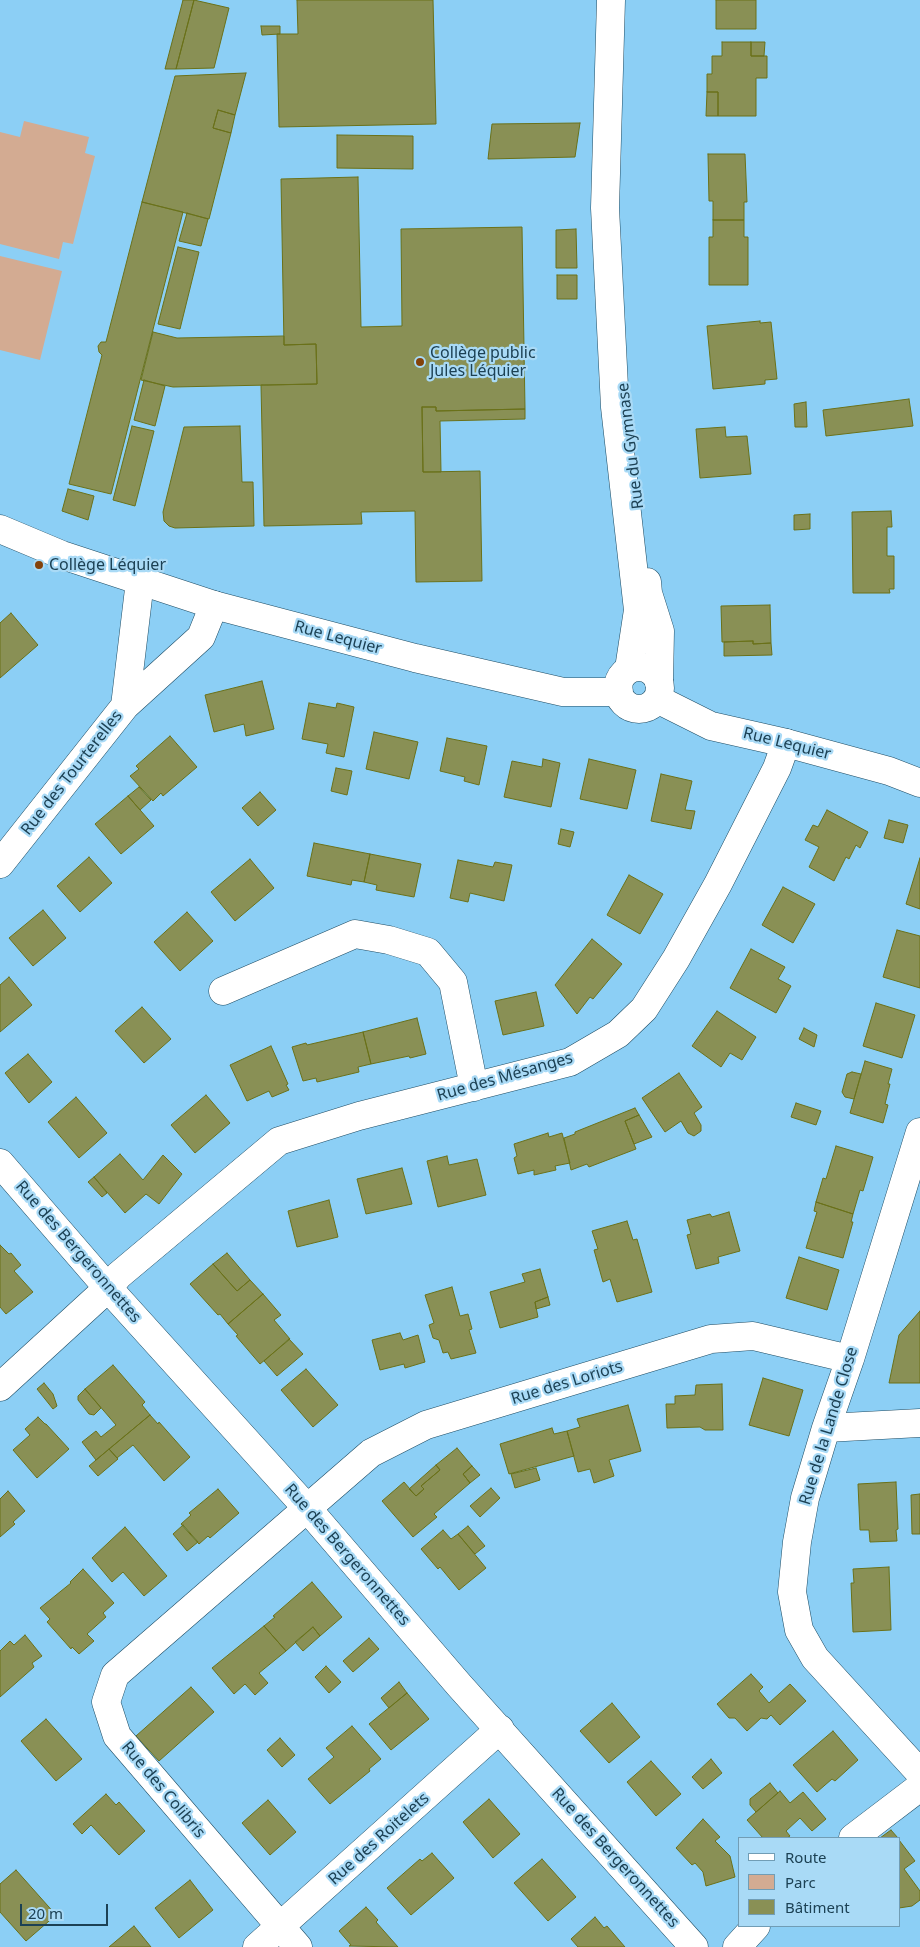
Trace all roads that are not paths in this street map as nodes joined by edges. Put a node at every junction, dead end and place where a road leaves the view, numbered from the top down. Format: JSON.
{"nodes":[{"id":1,"x":611,"y":0,"type":"edge"},
{"id":2,"x":605,"y":208,"type":"junction"},
{"id":3,"x":0,"y":528,"type":"edge"},
{"id":4,"x":140,"y":581,"type":"junction"},
{"id":5,"x":214,"y":605,"type":"junction"},
{"id":6,"x":624,"y":681,"type":"junction"},
{"id":7,"x":658,"y":691,"type":"junction"},
{"id":8,"x":125,"y":706,"type":"junction"},
{"id":9,"x":786,"y":743,"type":"junction"},
{"id":10,"x":920,"y":783,"type":"edge"},
{"id":11,"x":0,"y":864,"type":"edge"},
{"id":12,"x":223,"y":991,"type":"dead end"},
{"id":13,"x":474,"y":1087,"type":"junction"},
{"id":14,"x":920,"y":1132,"type":"edge"},
{"id":15,"x":0,"y":1163,"type":"edge"},
{"id":16,"x":108,"y":1288,"type":"junction"},
{"id":17,"x":850,"y":1359,"type":"junction"},
{"id":18,"x":0,"y":1387,"type":"edge"},
{"id":19,"x":920,"y":1423,"type":"edge"},
{"id":20,"x":826,"y":1428,"type":"junction"},
{"id":21,"x":306,"y":1507,"type":"junction"},
{"id":22,"x":500,"y":1729,"type":"junction"},
{"id":23,"x":920,"y":1773,"type":"edge"},
{"id":24,"x":920,"y":1787,"type":"edge"},
{"id":25,"x":854,"y":1837,"type":"edge"},
{"id":26,"x":755,"y":1927,"type":"edge"},
{"id":27,"x":289,"y":1937,"type":"edge"},
{"id":28,"x":257,"y":1947,"type":"edge"},
{"id":29,"x":694,"y":1947,"type":"edge"},
{"id":30,"x":737,"y":1947,"type":"edge"}],
"edges":[{"from":1,"to":2,"type":"street","name":"Rue du Gymnase"},
{"from":2,"to":6,"type":"street","name":"Rue du Gymnase"},
{"from":2,"to":7,"type":"street","name":"Rue du Gymnase"},
{"from":3,"to":4,"type":"street","name":"Rue Lequier"},
{"from":4,"to":5,"type":"street","name":"Rue Lequier"},
{"from":4,"to":8,"type":"street","name":"Rue des Tourterelles"},
{"from":5,"to":6,"type":"street","name":"Rue Lequier"},
{"from":5,"to":8,"type":"street","name":"Rue des Tourterelles"},
{"from":6,"to":7,"type":"street"},
{"from":6,"to":7,"type":"street"},
{"from":7,"to":9,"type":"street","name":"Rue Lequier"},
{"from":8,"to":11,"type":"street","name":"Rue des Tourterelles"},
{"from":9,"to":10,"type":"street","name":"Rue Lequier"},
{"from":9,"to":13,"type":"street","name":"Rue des Mésanges"},
{"from":12,"to":13,"type":"street"},
{"from":13,"to":16,"type":"street","name":"Rue des Mésanges"},
{"from":14,"to":17,"type":"street","name":"Rue de la Lande Close"},
{"from":15,"to":16,"type":"street","name":"Rue des Bergeronnettes"},
{"from":16,"to":18,"type":"street","name":"Rue des Mésanges"},
{"from":16,"to":21,"type":"street","name":"Rue des Bergeronnettes"},
{"from":17,"to":20,"type":"street","name":"Rue de la Lande Close"},
{"from":17,"to":21,"type":"street","name":"Rue des Loriots"},
{"from":19,"to":20,"type":"street"},
{"from":20,"to":23,"type":"street","name":"Rue de la Lande Close"},
{"from":21,"to":22,"type":"street","name":"Rue des Bergeronnettes"},
{"from":21,"to":27,"type":"street","name":"Rue des Colibris"},
{"from":22,"to":27,"type":"street","name":"Rue des Roitelets"},
{"from":22,"to":29,"type":"street","name":"Rue des Bergeronnettes"},
{"from":24,"to":25,"type":"street"},
{"from":26,"to":30,"type":"street"},
{"from":27,"to":28,"type":"street","name":"Rue des Roitelets"}]}
